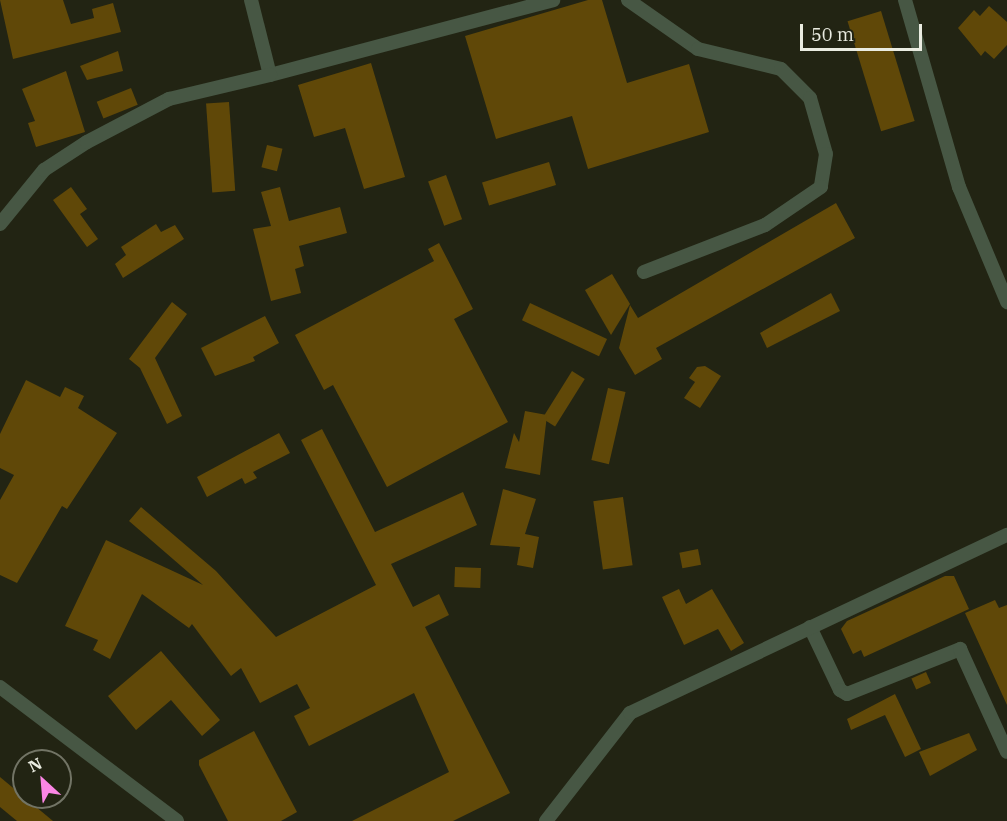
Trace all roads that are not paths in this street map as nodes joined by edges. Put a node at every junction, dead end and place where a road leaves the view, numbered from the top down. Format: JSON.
{"nodes":[{"id":1,"x":251,"y":0,"type":"edge"},
{"id":2,"x":553,"y":0,"type":"edge"},
{"id":3,"x":628,"y":0,"type":"edge"},
{"id":4,"x":905,"y":0,"type":"edge"},
{"id":5,"x":270,"y":75,"type":"junction"},
{"id":6,"x":0,"y":224,"type":"edge"},
{"id":7,"x":644,"y":272,"type":"dead end"},
{"id":8,"x":1007,"y":302,"type":"edge"},
{"id":9,"x":1007,"y":535,"type":"edge"},
{"id":10,"x":810,"y":627,"type":"junction"},
{"id":11,"x":0,"y":687,"type":"edge"},
{"id":12,"x":1007,"y":752,"type":"edge"},
{"id":13,"x":177,"y":821,"type":"edge"},
{"id":14,"x":546,"y":821,"type":"edge"}],
"edges":[{"from":1,"to":5,"type":"street"},
{"from":2,"to":5,"type":"street"},
{"from":3,"to":7,"type":"street"},
{"from":4,"to":8,"type":"street"},
{"from":5,"to":6,"type":"street"},
{"from":9,"to":10,"type":"street"},
{"from":10,"to":12,"type":"street"},
{"from":10,"to":14,"type":"street"},
{"from":11,"to":13,"type":"street"}]}
